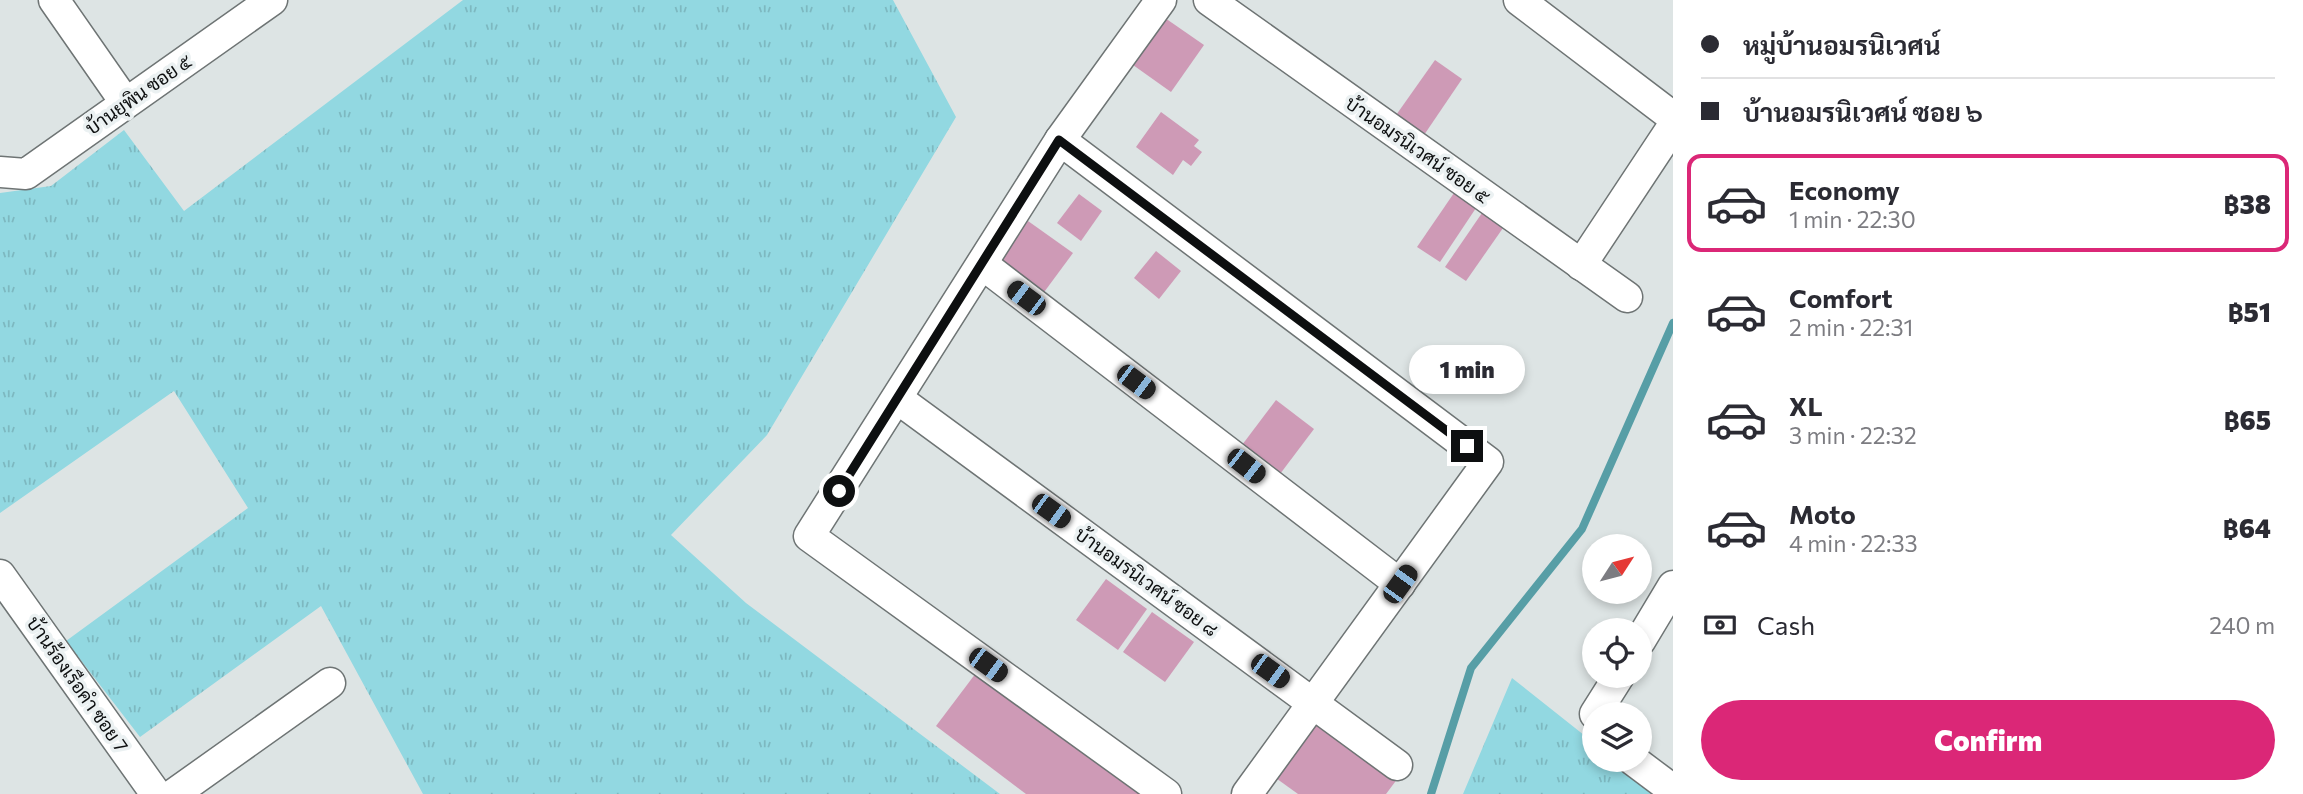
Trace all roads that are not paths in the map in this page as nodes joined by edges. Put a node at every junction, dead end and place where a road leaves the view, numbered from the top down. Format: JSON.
{"nodes":[{"id":1,"x":54,"y":0,"type":"edge"},
{"id":2,"x":1161,"y":0,"type":"edge"},
{"id":3,"x":1209,"y":0,"type":"edge"},
{"id":4,"x":1519,"y":0,"type":"edge"},
{"id":5,"x":260,"y":3,"type":"edge"},
{"id":6,"x":125,"y":102,"type":"junction"},
{"id":7,"x":1673,"y":117,"type":"edge"},
{"id":8,"x":1673,"y":126,"type":"edge"},
{"id":9,"x":1059,"y":140,"type":"junction"},
{"id":10,"x":0,"y":172,"type":"edge"},
{"id":11,"x":982,"y":264,"type":"junction"},
{"id":12,"x":1581,"y":265,"type":"junction"},
{"id":13,"x":1627,"y":297,"type":"dead end"},
{"id":14,"x":898,"y":399,"type":"junction"},
{"id":15,"x":0,"y":575,"type":"edge"},
{"id":16,"x":1400,"y":584,"type":"junction"},
{"id":17,"x":1673,"y":586,"type":"edge"},
{"id":18,"x":1652,"y":621,"type":"edge"},
{"id":19,"x":330,"y":683,"type":"dead end"},
{"id":20,"x":1314,"y":703,"type":"junction"},
{"id":21,"x":1397,"y":765,"type":"dead end"},
{"id":22,"x":1649,"y":772,"type":"edge"},
{"id":23,"x":1673,"y":790,"type":"edge"},
{"id":24,"x":156,"y":794,"type":"edge"},
{"id":25,"x":174,"y":794,"type":"edge"},
{"id":26,"x":1166,"y":794,"type":"edge"},
{"id":27,"x":1247,"y":794,"type":"edge"}],
"edges":[{"from":1,"to":6,"type":"street"},
{"from":2,"to":9,"type":"street"},
{"from":3,"to":12,"type":"street","name":"บ้านอมรนิเวศน์ ซอย ๕"},
{"from":4,"to":7,"type":"street"},
{"from":5,"to":6,"type":"street","name":"บ้านยุพิน ซอย ๕"},
{"from":6,"to":10,"type":"street","name":"บ้านยุพิน ซอย ๕"},
{"from":8,"to":12,"type":"street"},
{"from":9,"to":11,"type":"street"},
{"from":9,"to":16,"type":"street"},
{"from":11,"to":14,"type":"street"},
{"from":11,"to":16,"type":"street"},
{"from":12,"to":13,"type":"street","name":"บ้านอมรนิเวศน์ ซอย ๕"},
{"from":14,"to":20,"type":"street","name":"บ้านอมรนิเวศน์ ซอย ๘"},
{"from":14,"to":26,"type":"street"},
{"from":15,"to":24,"type":"street","name":"บ้านร้องเรือคำ ซอย 7"},
{"from":16,"to":20,"type":"street"},
{"from":17,"to":18,"type":"street"},
{"from":19,"to":25,"type":"street"},
{"from":20,"to":21,"type":"street","name":"บ้านอมรนิเวศน์ ซอย ๘"},
{"from":20,"to":27,"type":"street"},
{"from":22,"to":23,"type":"street"}]}
